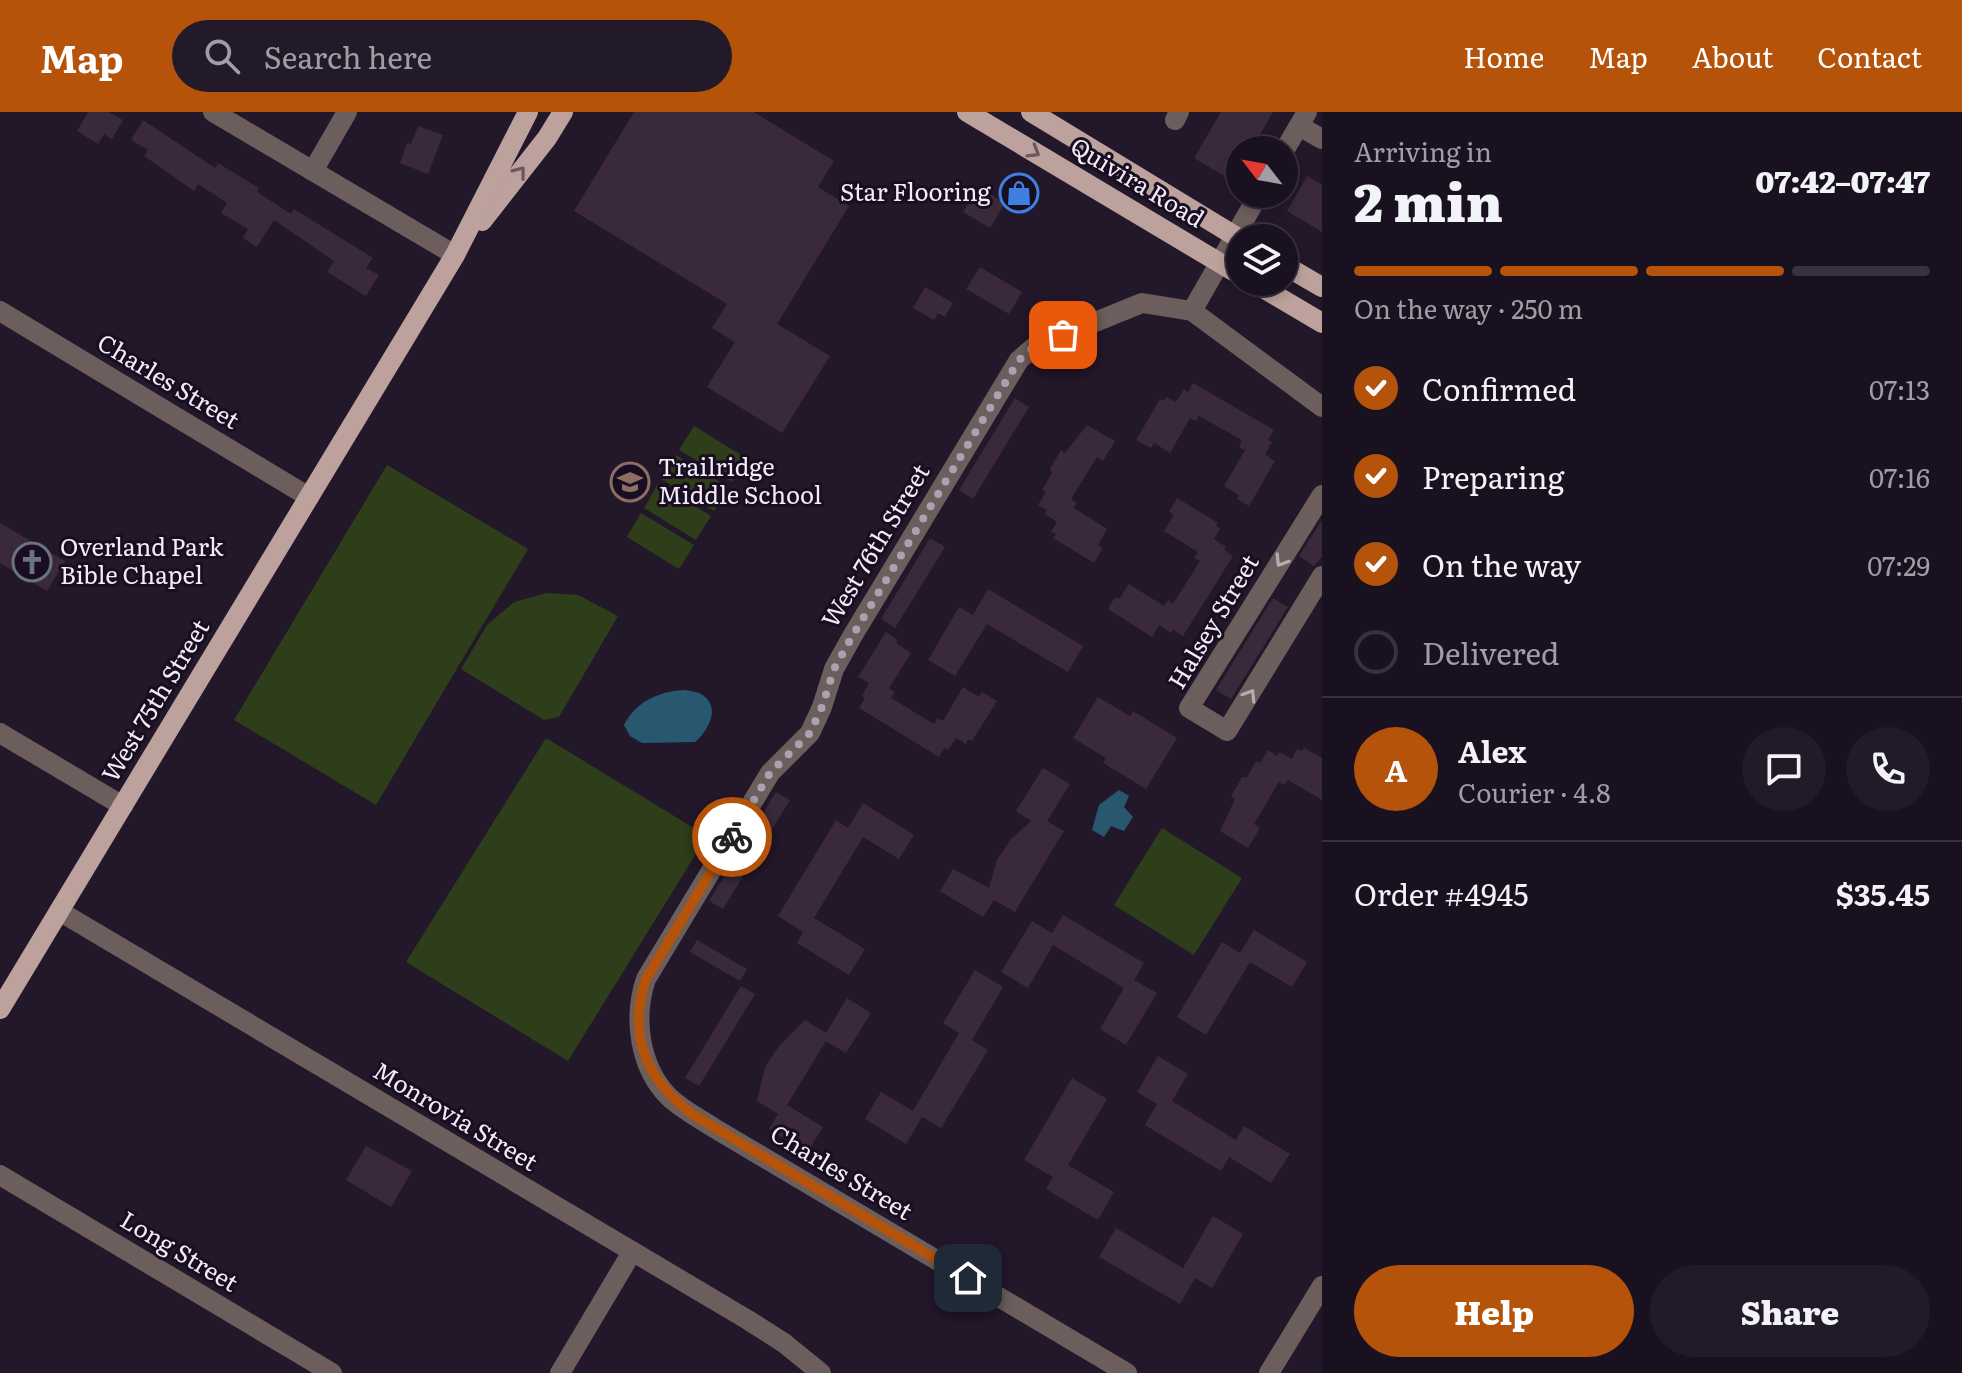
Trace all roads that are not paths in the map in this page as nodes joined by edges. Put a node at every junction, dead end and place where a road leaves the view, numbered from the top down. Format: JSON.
{"nodes":[{"id":1,"x":213,"y":112,"type":"edge"},
{"id":2,"x":347,"y":112,"type":"edge"},
{"id":3,"x":528,"y":112,"type":"edge"},
{"id":4,"x":563,"y":112,"type":"edge"},
{"id":5,"x":967,"y":112,"type":"edge"},
{"id":6,"x":1031,"y":112,"type":"edge"},
{"id":7,"x":1303,"y":119,"type":"edge"},
{"id":8,"x":1322,"y":139,"type":"edge"},
{"id":9,"x":313,"y":171,"type":"junction"},
{"id":10,"x":1226,"y":231,"type":"edge"},
{"id":11,"x":455,"y":255,"type":"junction"},
{"id":12,"x":1226,"y":255,"type":"edge"},
{"id":13,"x":1221,"y":263,"type":"junction"},
{"id":14,"x":1226,"y":266,"type":"edge"},
{"id":15,"x":1298,"y":273,"type":"edge"},
{"id":16,"x":1322,"y":287,"type":"edge"},
{"id":17,"x":1277,"y":296,"type":"edge"},
{"id":18,"x":0,"y":311,"type":"edge"},
{"id":19,"x":1192,"y":311,"type":"junction"},
{"id":20,"x":1322,"y":323,"type":"edge"},
{"id":21,"x":1322,"y":407,"type":"edge"},
{"id":22,"x":1322,"y":495,"type":"edge"},
{"id":23,"x":309,"y":497,"type":"junction"},
{"id":24,"x":1322,"y":576,"type":"edge"},
{"id":25,"x":0,"y":733,"type":"edge"},
{"id":26,"x":123,"y":806,"type":"junction"},
{"id":27,"x":59,"y":911,"type":"junction"},
{"id":28,"x":0,"y":1009,"type":"edge"},
{"id":29,"x":641,"y":1040,"type":"joint"},
{"id":30,"x":0,"y":1175,"type":"edge"},
{"id":31,"x":632,"y":1252,"type":"junction"},
{"id":32,"x":1322,"y":1286,"type":"edge"},
{"id":33,"x":332,"y":1373,"type":"edge"},
{"id":34,"x":560,"y":1373,"type":"edge"},
{"id":35,"x":821,"y":1373,"type":"edge"},
{"id":36,"x":1127,"y":1373,"type":"edge"},
{"id":37,"x":1269,"y":1373,"type":"edge"}],
"edges":[{"from":1,"to":9,"type":"street"},
{"from":2,"to":9,"type":"street"},
{"from":3,"to":11,"type":"main road","name":"West 75th Street"},
{"from":11,"to":4,"type":"main road","name":"West 75th Street","one_way":true},
{"from":5,"to":13,"type":"main road","name":"Quivira Road","one_way":true},
{"from":6,"to":10,"type":"main road","name":"Quivira Road"},
{"from":7,"to":8,"type":"street"},
{"from":9,"to":11,"type":"street"},
{"from":11,"to":23,"type":"main road","name":"West 75th Street"},
{"from":12,"to":13,"type":"street"},
{"from":13,"to":14,"type":"main road","name":"Quivira Road"},
{"from":13,"to":19,"type":"street"},
{"from":15,"to":16,"type":"main road"},
{"from":17,"to":20,"type":"main road"},
{"from":18,"to":23,"type":"street","name":"Charles Street"},
{"from":19,"to":21,"type":"street"},
{"from":19,"to":29,"type":"street","name":"West 76th Street"},
{"from":22,"to":24,"type":"street","name":"Halsey Street","one_way":true},
{"from":23,"to":26,"type":"main road","name":"West 75th Street"},
{"from":25,"to":26,"type":"street"},
{"from":26,"to":27,"type":"main road","name":"West 75th Street"},
{"from":27,"to":28,"type":"main road","name":"West 75th Street"},
{"from":27,"to":31,"type":"street","name":"Monrovia Street"},
{"from":29,"to":36,"type":"street","name":"Charles Street"},
{"from":30,"to":33,"type":"street","name":"Long Street"},
{"from":31,"to":34,"type":"street"},
{"from":31,"to":35,"type":"street","name":"Monrovia Street"},
{"from":32,"to":37,"type":"street"}]}
